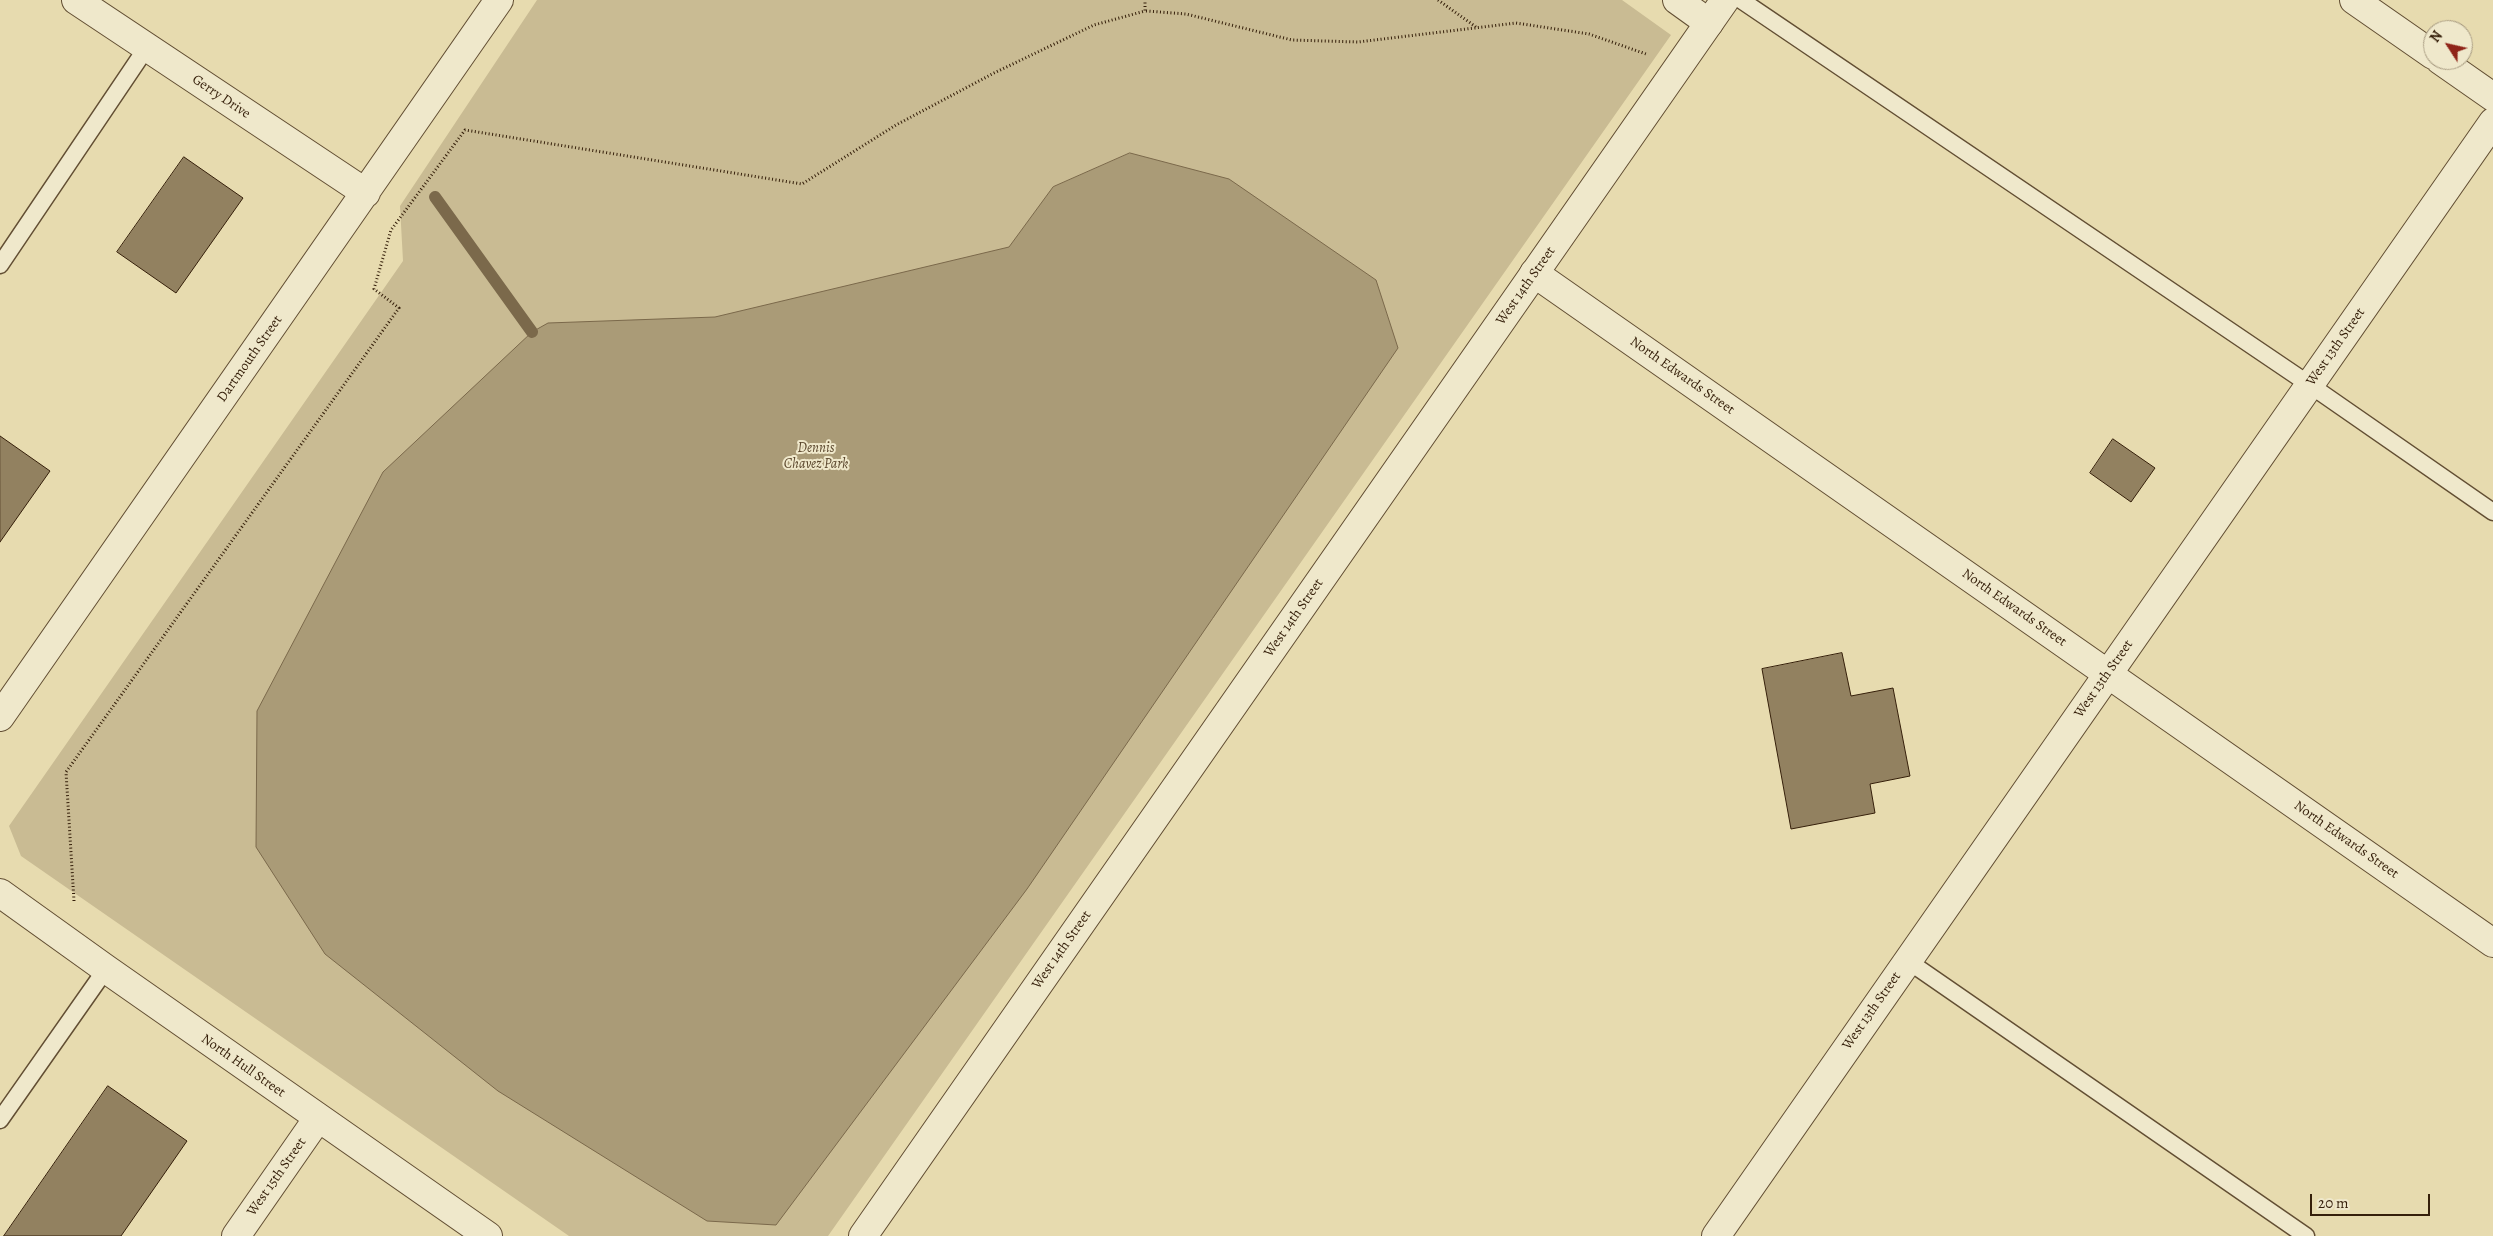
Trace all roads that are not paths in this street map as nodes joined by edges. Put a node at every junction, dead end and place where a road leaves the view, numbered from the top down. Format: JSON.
{"nodes":[{"id":1,"x":76,"y":0,"type":"edge"},
{"id":2,"x":499,"y":0,"type":"edge"},
{"id":3,"x":1677,"y":0,"type":"edge"},
{"id":4,"x":1725,"y":0,"type":"edge"},
{"id":5,"x":1741,"y":0,"type":"edge"},
{"id":6,"x":2354,"y":0,"type":"edge"},
{"id":7,"x":1709,"y":23,"type":"junction"},
{"id":8,"x":147,"y":48,"type":"junction"},
{"id":9,"x":2423,"y":48,"type":"edge"},
{"id":10,"x":2454,"y":70,"type":"edge"},
{"id":11,"x":2493,"y":97,"type":"edge"},
{"id":12,"x":2493,"y":122,"type":"edge"},
{"id":13,"x":366,"y":193,"type":"junction"},
{"id":14,"x":0,"y":265,"type":"edge"},
{"id":15,"x":1534,"y":274,"type":"junction"},
{"id":16,"x":2310,"y":385,"type":"junction"},
{"id":17,"x":2493,"y":512,"type":"edge"},
{"id":18,"x":2108,"y":674,"type":"junction"},
{"id":19,"x":0,"y":717,"type":"edge"},
{"id":20,"x":0,"y":893,"type":"edge"},
{"id":21,"x":2493,"y":943,"type":"edge"},
{"id":22,"x":1908,"y":960,"type":"junction"},
{"id":23,"x":106,"y":969,"type":"junction"},
{"id":24,"x":318,"y":1118,"type":"junction"},
{"id":25,"x":0,"y":1120,"type":"edge"},
{"id":26,"x":236,"y":1236,"type":"edge"},
{"id":27,"x":488,"y":1236,"type":"edge"},
{"id":28,"x":863,"y":1236,"type":"edge"},
{"id":29,"x":1716,"y":1236,"type":"edge"},
{"id":30,"x":2306,"y":1236,"type":"edge"}],
"edges":[{"from":1,"to":8,"type":"street","name":"Gerry Drive"},
{"from":2,"to":13,"type":"street","name":"Dartmouth Street"},
{"from":3,"to":7,"type":"street"},
{"from":4,"to":7,"type":"street","name":"West 14th Street"},
{"from":5,"to":16,"type":"lane"},
{"from":6,"to":9,"type":"street"},
{"from":7,"to":15,"type":"street","name":"West 14th Street"},
{"from":8,"to":13,"type":"street","name":"Gerry Drive"},
{"from":8,"to":14,"type":"lane"},
{"from":10,"to":11,"type":"street"},
{"from":12,"to":16,"type":"street","name":"West 13th Street"},
{"from":13,"to":19,"type":"street","name":"Dartmouth Street"},
{"from":15,"to":18,"type":"street","name":"North Edwards Street"},
{"from":15,"to":28,"type":"street","name":"West 14th Street"},
{"from":16,"to":17,"type":"lane"},
{"from":16,"to":18,"type":"street","name":"West 13th Street"},
{"from":18,"to":21,"type":"street","name":"North Edwards Street"},
{"from":18,"to":22,"type":"street","name":"West 13th Street"},
{"from":20,"to":23,"type":"street","name":"North Hull Street"},
{"from":22,"to":29,"type":"street","name":"West 13th Street"},
{"from":22,"to":30,"type":"lane"},
{"from":23,"to":24,"type":"street","name":"North Hull Street"},
{"from":23,"to":25,"type":"lane"},
{"from":24,"to":26,"type":"street","name":"West 15th Street"},
{"from":24,"to":27,"type":"street","name":"North Hull Street"}]}
